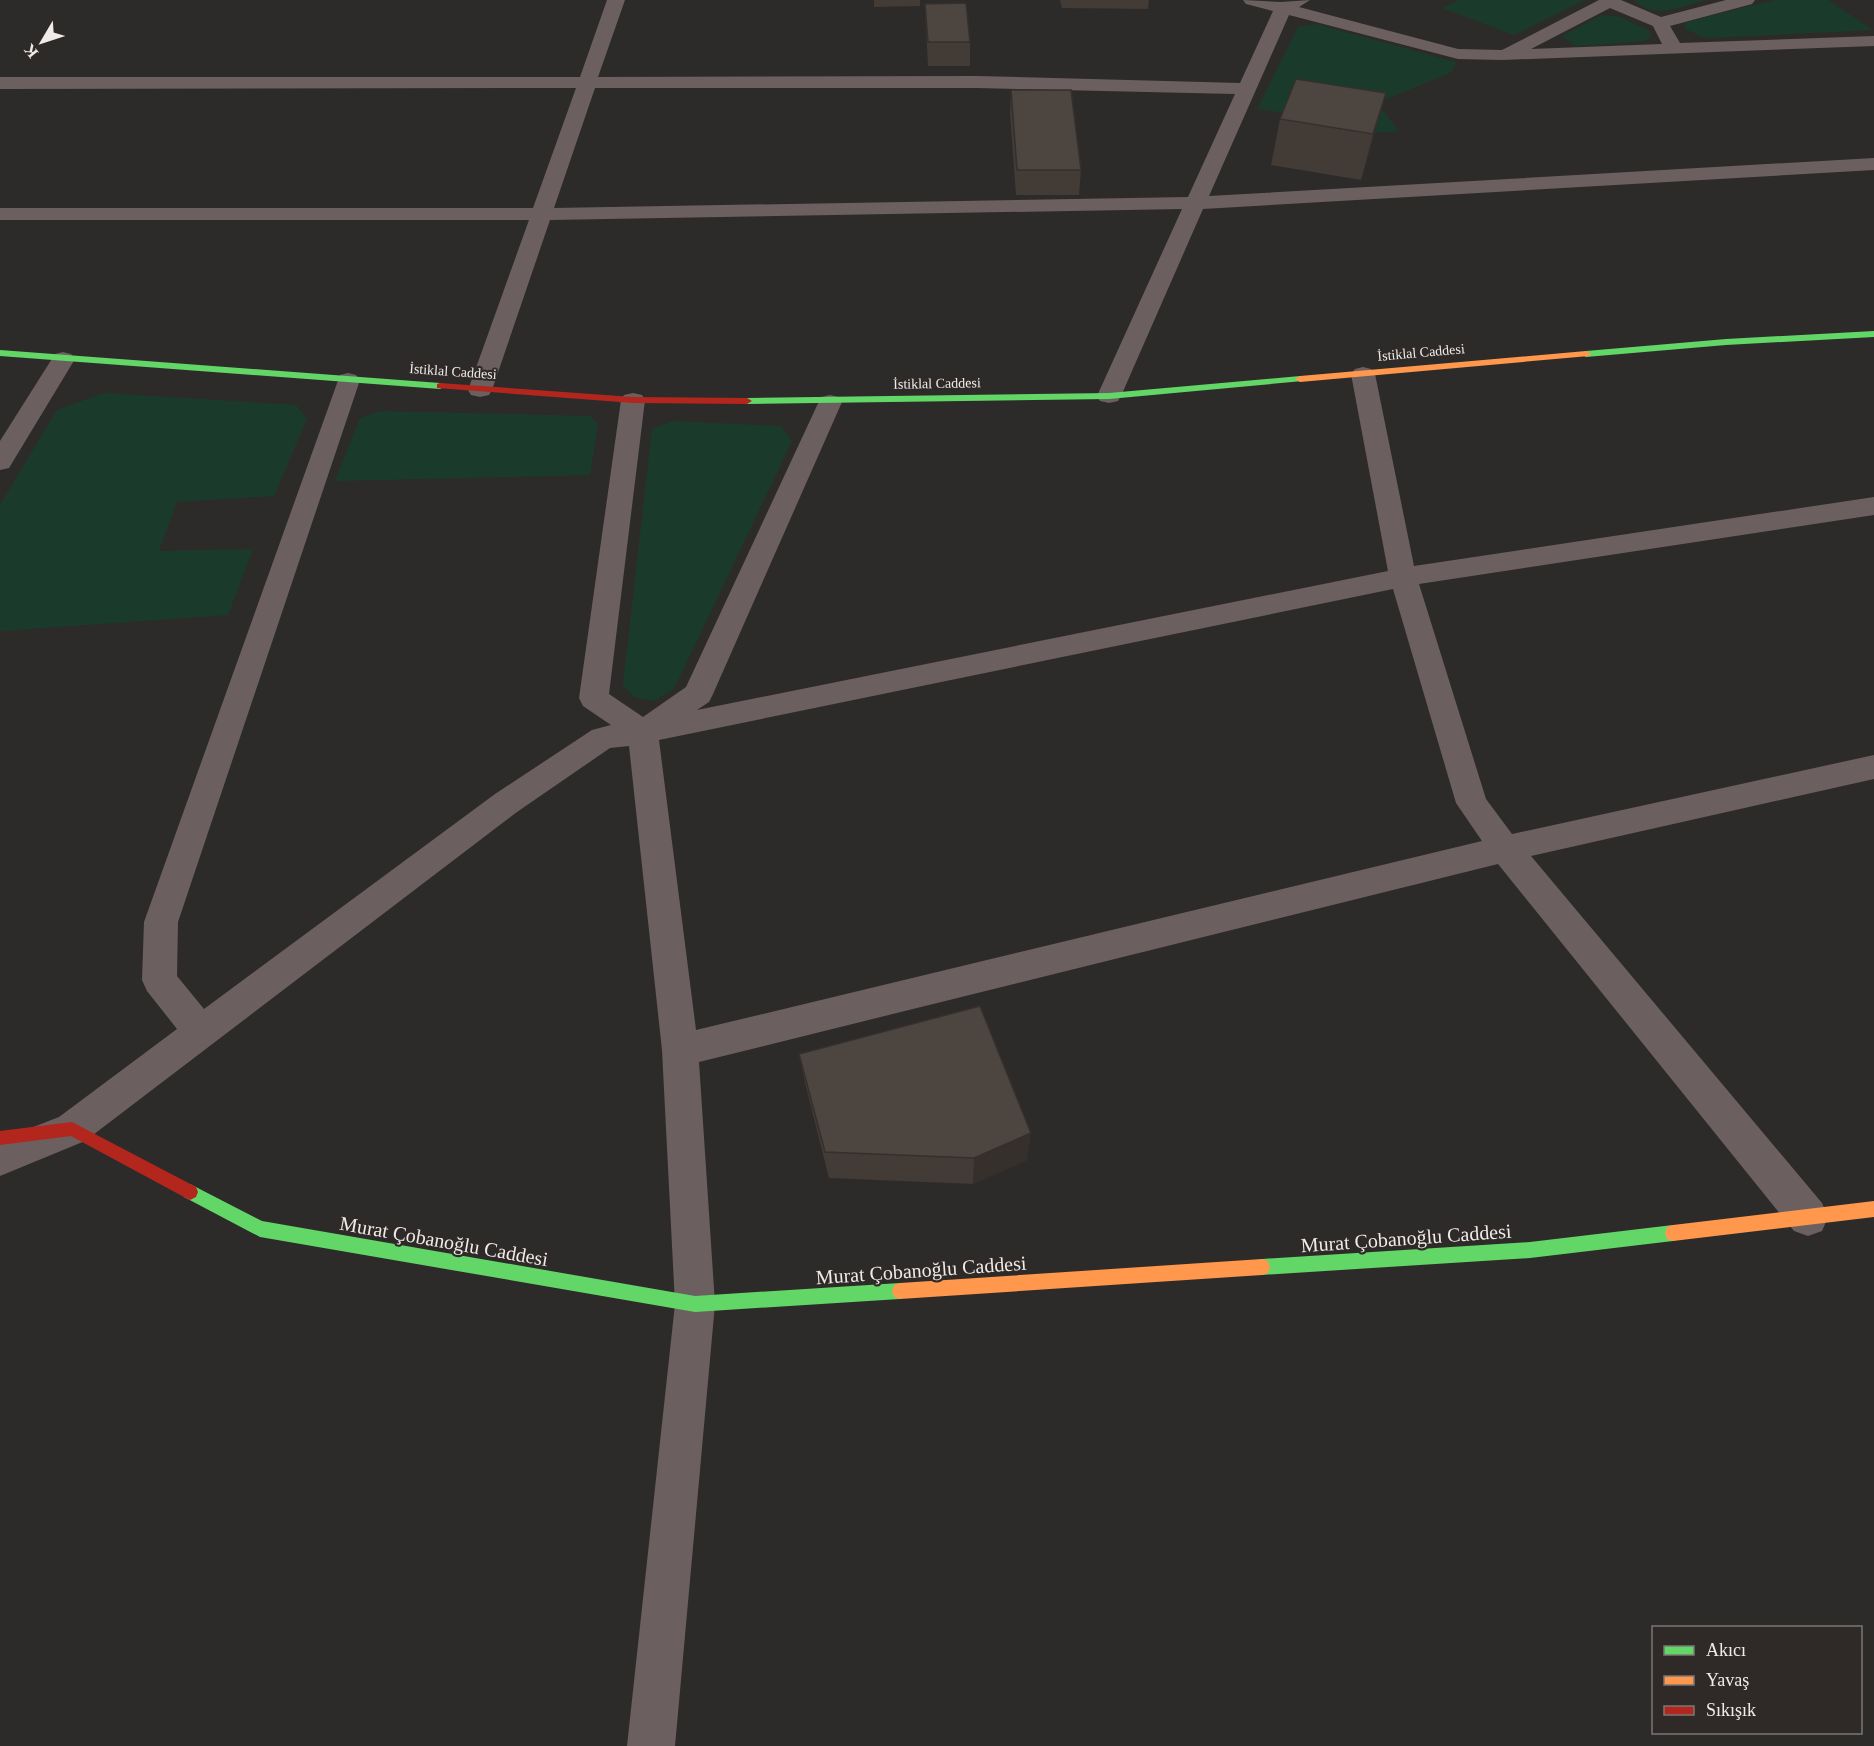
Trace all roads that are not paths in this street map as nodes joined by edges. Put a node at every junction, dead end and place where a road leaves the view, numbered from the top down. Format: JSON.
{"nodes":[{"id":1,"x":616,"y":0,"type":"edge"},
{"id":2,"x":1252,"y":0,"type":"edge"},
{"id":3,"x":1746,"y":0,"type":"edge"},
{"id":4,"x":1611,"y":1,"type":"edge"},
{"id":5,"x":1292,"y":4,"type":"edge"},
{"id":6,"x":1660,"y":23,"type":"junction"},
{"id":7,"x":1874,"y":41,"type":"edge"},
{"id":8,"x":1673,"y":47,"type":"junction"},
{"id":9,"x":1502,"y":55,"type":"junction"},
{"id":10,"x":0,"y":83,"type":"edge"},
{"id":11,"x":587,"y":83,"type":"junction"},
{"id":12,"x":1247,"y":89,"type":"junction"},
{"id":13,"x":1874,"y":164,"type":"edge"},
{"id":14,"x":1195,"y":203,"type":"junction"},
{"id":15,"x":0,"y":214,"type":"edge"},
{"id":16,"x":542,"y":214,"type":"junction"},
{"id":17,"x":1874,"y":334,"type":"edge"},
{"id":18,"x":0,"y":353,"type":"edge"},
{"id":19,"x":63,"y":358,"type":"junction"},
{"id":20,"x":1363,"y":374,"type":"junction"},
{"id":21,"x":348,"y":380,"type":"junction"},
{"id":22,"x":480,"y":390,"type":"junction"},
{"id":23,"x":1109,"y":396,"type":"junction"},
{"id":24,"x":633,"y":400,"type":"junction"},
{"id":25,"x":830,"y":402,"type":"junction"},
{"id":26,"x":0,"y":462,"type":"edge"},
{"id":27,"x":1874,"y":506,"type":"edge"},
{"id":28,"x":1403,"y":577,"type":"junction"},
{"id":29,"x":644,"y":732,"type":"junction"},
{"id":30,"x":1874,"y":768,"type":"edge"},
{"id":31,"x":1505,"y":849,"type":"junction"},
{"id":32,"x":201,"y":1032,"type":"junction"},
{"id":33,"x":680,"y":1050,"type":"junction"},
{"id":34,"x":72,"y":1129,"type":"junction"},
{"id":35,"x":0,"y":1138,"type":"edge"},
{"id":36,"x":0,"y":1158,"type":"edge"},
{"id":37,"x":1874,"y":1209,"type":"edge"},
{"id":38,"x":1808,"y":1217,"type":"junction"},
{"id":39,"x":695,"y":1304,"type":"junction"},
{"id":40,"x":651,"y":1746,"type":"edge"}],
"edges":[{"from":1,"to":11,"type":"street"},
{"from":2,"to":5,"type":"street"},
{"from":3,"to":6,"type":"street"},
{"from":4,"to":6,"type":"street"},
{"from":4,"to":9,"type":"street"},
{"from":5,"to":9,"type":"street"},
{"from":5,"to":12,"type":"street"},
{"from":6,"to":8,"type":"street"},
{"from":7,"to":8,"type":"street"},
{"from":8,"to":9,"type":"street"},
{"from":10,"to":11,"type":"street"},
{"from":11,"to":12,"type":"street"},
{"from":11,"to":16,"type":"street"},
{"from":12,"to":14,"type":"street"},
{"from":13,"to":14,"type":"street"},
{"from":14,"to":16,"type":"street"},
{"from":14,"to":23,"type":"street"},
{"from":15,"to":16,"type":"street"},
{"from":16,"to":22,"type":"street"},
{"from":17,"to":20,"type":"street","name":"İstiklal Caddesi"},
{"from":18,"to":19,"type":"street","name":"İstiklal Caddesi"},
{"from":19,"to":21,"type":"street","name":"İstiklal Caddesi"},
{"from":19,"to":26,"type":"street"},
{"from":20,"to":23,"type":"street","name":"İstiklal Caddesi"},
{"from":20,"to":28,"type":"street"},
{"from":21,"to":22,"type":"street","name":"İstiklal Caddesi"},
{"from":21,"to":32,"type":"street"},
{"from":22,"to":24,"type":"street","name":"İstiklal Caddesi"},
{"from":23,"to":25,"type":"street","name":"İstiklal Caddesi"},
{"from":24,"to":25,"type":"street","name":"İstiklal Caddesi"},
{"from":24,"to":29,"type":"street"},
{"from":25,"to":29,"type":"street"},
{"from":27,"to":28,"type":"street"},
{"from":28,"to":29,"type":"street"},
{"from":28,"to":31,"type":"street"},
{"from":29,"to":32,"type":"street"},
{"from":29,"to":33,"type":"street"},
{"from":30,"to":31,"type":"street"},
{"from":31,"to":33,"type":"street"},
{"from":31,"to":38,"type":"street"},
{"from":32,"to":34,"type":"street"},
{"from":33,"to":39,"type":"street"},
{"from":34,"to":35,"type":"street"},
{"from":34,"to":36,"type":"street"},
{"from":34,"to":39,"type":"street","name":"Murat Çobanoğlu Caddesi"},
{"from":37,"to":38,"type":"street","name":"Murat Çobanoğlu Caddesi"},
{"from":38,"to":39,"type":"street","name":"Murat Çobanoğlu Caddesi"},
{"from":39,"to":40,"type":"street"}]}
